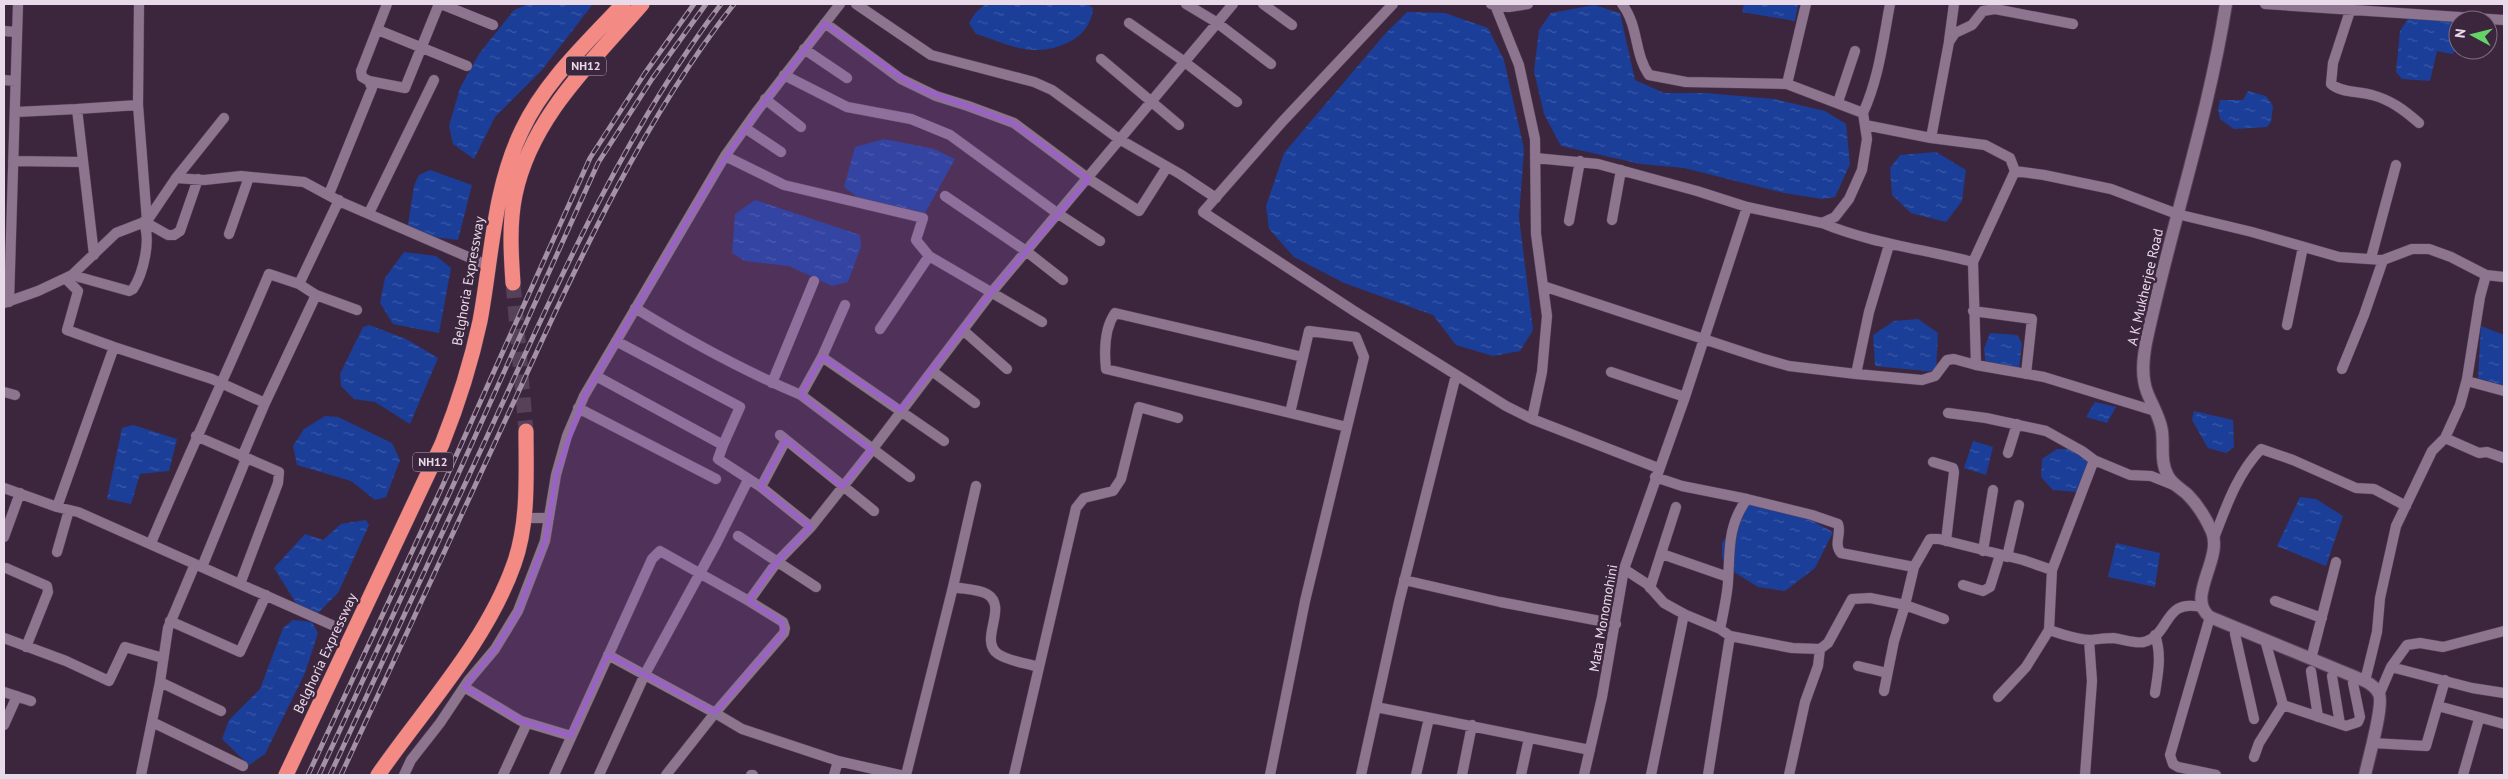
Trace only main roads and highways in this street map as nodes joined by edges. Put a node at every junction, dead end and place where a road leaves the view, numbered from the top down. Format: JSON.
{"nodes":[{"id":1,"x":623,"y":4,"type":"edge"},
{"id":2,"x":642,"y":4,"type":"edge"},
{"id":3,"x":513,"y":283,"type":"tunnel mouth"},
{"id":4,"x":526,"y":431,"type":"tunnel mouth"},
{"id":5,"x":286,"y":775,"type":"edge"},
{"id":6,"x":378,"y":775,"type":"edge"}],
"edges":[{"from":1,"to":5,"type":"highway","name":"Belghoria Expressway","number":"NH12"},
{"from":2,"to":3,"type":"highway","number":"NH12"},
{"from":4,"to":6,"type":"highway"}]}
